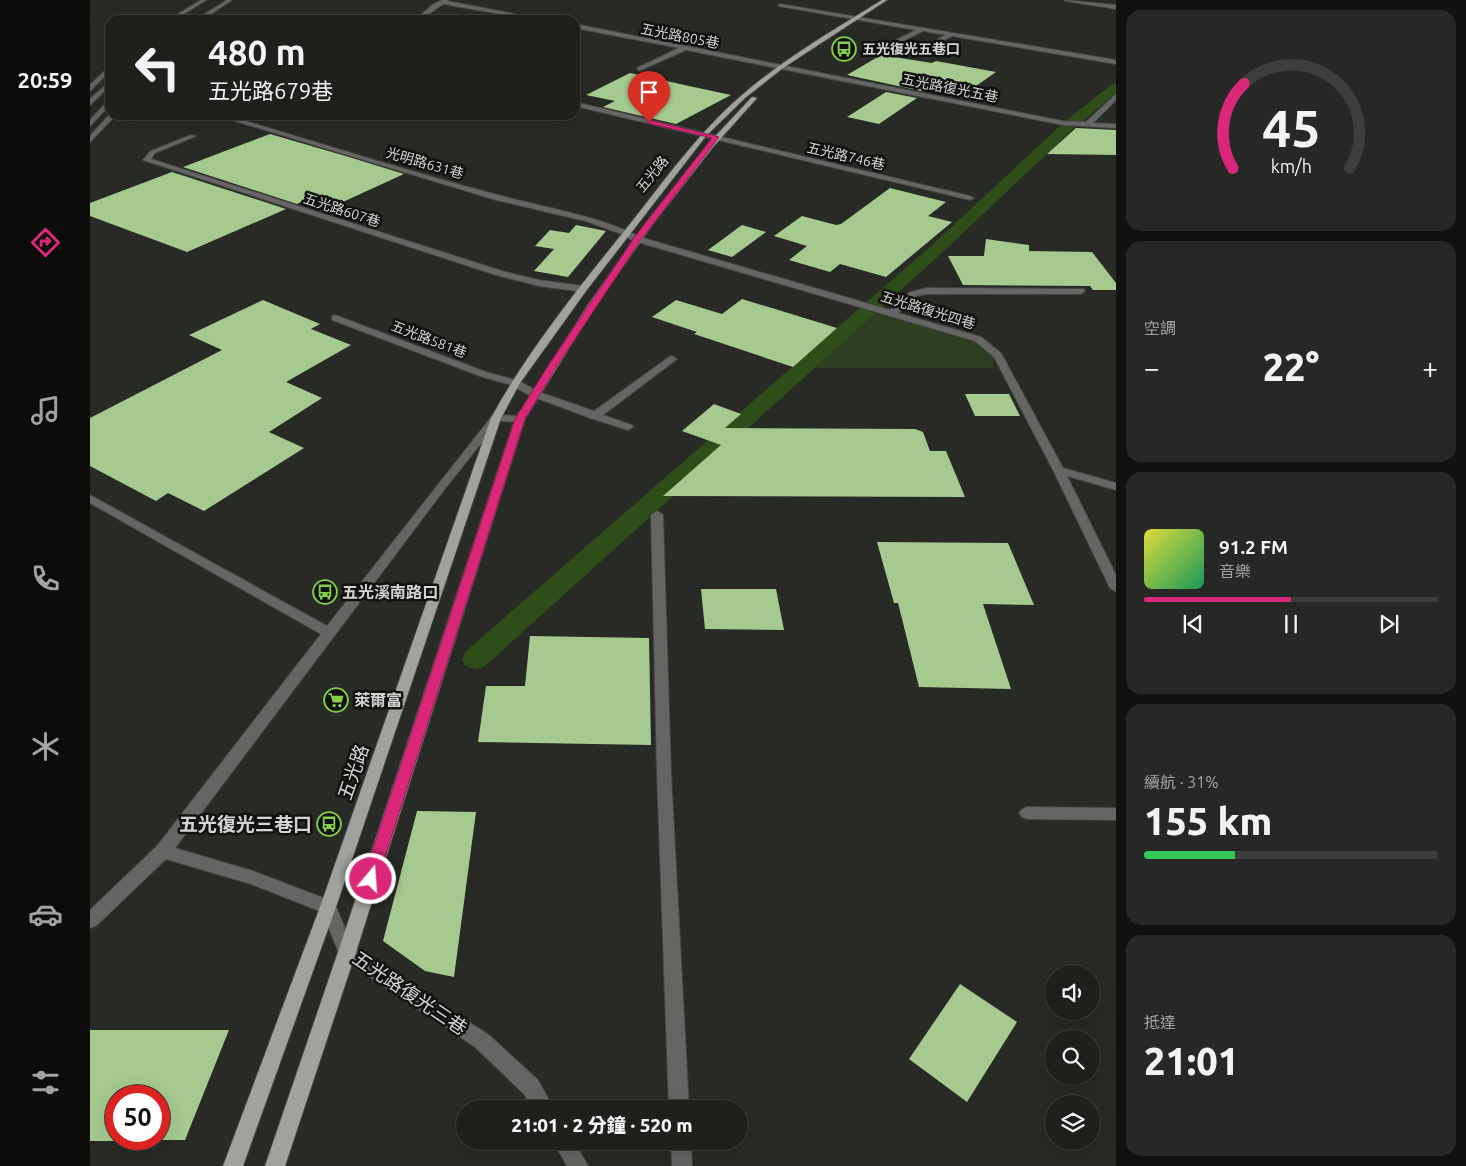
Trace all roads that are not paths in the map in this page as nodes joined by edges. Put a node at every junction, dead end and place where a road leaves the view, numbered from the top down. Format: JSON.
{"nodes":[{"id":1,"x":230,"y":0,"type":"edge"},
{"id":2,"x":885,"y":0,"type":"edge"},
{"id":3,"x":896,"y":0,"type":"edge"},
{"id":4,"x":1066,"y":0,"type":"edge"},
{"id":5,"x":207,"y":1,"type":"edge"},
{"id":6,"x":444,"y":1,"type":"edge"},
{"id":7,"x":235,"y":4,"type":"dead end"},
{"id":8,"x":780,"y":4,"type":"dead end"},
{"id":9,"x":1116,"y":7,"type":"edge"},
{"id":10,"x":180,"y":15,"type":"edge"},
{"id":11,"x":189,"y":15,"type":"edge"},
{"id":12,"x":206,"y":15,"type":"edge"},
{"id":13,"x":218,"y":15,"type":"edge"},
{"id":14,"x":424,"y":15,"type":"edge"},
{"id":15,"x":517,"y":15,"type":"edge"},
{"id":16,"x":858,"y":18,"type":"junction"},
{"id":17,"x":867,"y":20,"type":"junction"},
{"id":18,"x":580,"y":27,"type":"edge"},
{"id":19,"x":922,"y":29,"type":"junction"},
{"id":20,"x":952,"y":34,"type":"junction"},
{"id":21,"x":929,"y":46,"type":"dead end"},
{"id":22,"x":685,"y":48,"type":"junction"},
{"id":23,"x":879,"y":51,"type":"dead end"},
{"id":24,"x":1116,"y":62,"type":"edge"},
{"id":25,"x":781,"y":67,"type":"junction"},
{"id":26,"x":639,"y":69,"type":"dead end"},
{"id":27,"x":792,"y":69,"type":"junction"},
{"id":28,"x":105,"y":73,"type":"edge"},
{"id":29,"x":105,"y":88,"type":"edge"},
{"id":30,"x":90,"y":89,"type":"edge"},
{"id":31,"x":1116,"y":96,"type":"edge"},
{"id":32,"x":90,"y":103,"type":"edge"},
{"id":33,"x":580,"y":105,"type":"edge"},
{"id":34,"x":105,"y":107,"type":"edge"},
{"id":35,"x":108,"y":120,"type":"edge"},
{"id":36,"x":235,"y":120,"type":"edge"},
{"id":37,"x":90,"y":124,"type":"edge"},
{"id":38,"x":1085,"y":125,"type":"junction"},
{"id":39,"x":1116,"y":126,"type":"edge"},
{"id":40,"x":704,"y":135,"type":"junction"},
{"id":41,"x":193,"y":136,"type":"dead end"},
{"id":42,"x":716,"y":137,"type":"junction"},
{"id":43,"x":90,"y":140,"type":"edge"},
{"id":44,"x":970,"y":198,"type":"dead end"},
{"id":45,"x":626,"y":232,"type":"junction"},
{"id":46,"x":637,"y":239,"type":"junction"},
{"id":47,"x":583,"y":289,"type":"junction"},
{"id":48,"x":1080,"y":292,"type":"dead end"},
{"id":49,"x":892,"y":313,"type":"junction"},
{"id":50,"x":335,"y":318,"type":"dead end"},
{"id":51,"x":672,"y":359,"type":"dead end"},
{"id":52,"x":515,"y":383,"type":"junction"},
{"id":53,"x":535,"y":394,"type":"junction"},
{"id":54,"x":594,"y":416,"type":"junction"},
{"id":55,"x":496,"y":418,"type":"junction"},
{"id":56,"x":520,"y":419,"type":"junction"},
{"id":57,"x":628,"y":427,"type":"dead end"},
{"id":58,"x":1059,"y":470,"type":"junction"},
{"id":59,"x":1116,"y":487,"type":"edge"},
{"id":60,"x":90,"y":498,"type":"edge"},
{"id":61,"x":657,"y":515,"type":"dead end"},
{"id":62,"x":1116,"y":588,"type":"edge"},
{"id":63,"x":330,"y":633,"type":"junction"},
{"id":64,"x":1027,"y":813,"type":"dead end"},
{"id":65,"x":1116,"y":814,"type":"edge"},
{"id":66,"x":163,"y":851,"type":"junction"},
{"id":67,"x":328,"y":907,"type":"junction"},
{"id":68,"x":90,"y":921,"type":"edge"},
{"id":69,"x":347,"y":952,"type":"junction"},
{"id":70,"x":539,"y":1100,"type":"edge"},
{"id":71,"x":679,"y":1100,"type":"edge"},
{"id":72,"x":568,"y":1150,"type":"edge"},
{"id":73,"x":681,"y":1150,"type":"edge"},
{"id":74,"x":232,"y":1166,"type":"edge"},
{"id":75,"x":275,"y":1166,"type":"edge"},
{"id":76,"x":578,"y":1166,"type":"edge"},
{"id":77,"x":682,"y":1166,"type":"edge"}],
"edges":[{"from":1,"to":12,"type":"street"},
{"from":2,"to":16,"type":"main road","name":"五光路"},
{"from":3,"to":17,"type":"main road","name":"五光路"},
{"from":4,"to":9,"type":"street"},
{"from":5,"to":10,"type":"street"},
{"from":5,"to":11,"type":"street"},
{"from":6,"to":14,"type":"street"},
{"from":6,"to":15,"type":"street"},
{"from":7,"to":13,"type":"street"},
{"from":8,"to":16,"type":"street"},
{"from":16,"to":17,"type":"street"},
{"from":16,"to":25,"type":"main road","name":"五光路"},
{"from":17,"to":19,"type":"street"},
{"from":17,"to":27,"type":"main road","name":"五光路"},
{"from":18,"to":22,"type":"street","name":"五光路805巷"},
{"from":19,"to":20,"type":"street"},
{"from":19,"to":23,"type":"street"},
{"from":20,"to":21,"type":"street"},
{"from":20,"to":24,"type":"street"},
{"from":22,"to":25,"type":"street","name":"五光路805巷"},
{"from":22,"to":26,"type":"street"},
{"from":25,"to":27,"type":"street","name":"五光路復光五巷"},
{"from":25,"to":40,"type":"main road","name":"五光路"},
{"from":27,"to":38,"type":"street","name":"五光路復光五巷"},
{"from":27,"to":42,"type":"main road","name":"五光路"},
{"from":28,"to":30,"type":"street"},
{"from":29,"to":32,"type":"street"},
{"from":31,"to":38,"type":"street"},
{"from":33,"to":40,"type":"street","name":"五光路746巷"},
{"from":34,"to":37,"type":"street"},
{"from":35,"to":43,"type":"street"},
{"from":36,"to":45,"type":"street","name":"光明路631巷"},
{"from":38,"to":39,"type":"street","name":"五光路復光五巷"},
{"from":40,"to":42,"type":"street","name":"五光路746巷"},
{"from":40,"to":45,"type":"main road","name":"五光路"},
{"from":41,"to":47,"type":"street","name":"五光路607巷"},
{"from":42,"to":44,"type":"street","name":"五光路746巷"},
{"from":42,"to":46,"type":"main road","name":"五光路"},
{"from":45,"to":46,"type":"street","name":"五光路復光四巷"},
{"from":45,"to":47,"type":"main road","name":"五光路"},
{"from":46,"to":49,"type":"street","name":"五光路復光四巷"},
{"from":46,"to":53,"type":"main road","name":"五光路"},
{"from":47,"to":52,"type":"main road","name":"五光路"},
{"from":48,"to":49,"type":"street"},
{"from":49,"to":58,"type":"street","name":"五光路復光四巷"},
{"from":50,"to":52,"type":"street","name":"五光路581巷"},
{"from":51,"to":54,"type":"street"},
{"from":52,"to":53,"type":"street","name":"五光路581巷"},
{"from":52,"to":55,"type":"main road","name":"五光路"},
{"from":53,"to":54,"type":"street","name":"五光路581巷"},
{"from":53,"to":56,"type":"main road","name":"五光路"},
{"from":54,"to":57,"type":"street","name":"五光路581巷"},
{"from":55,"to":56,"type":"street"},
{"from":55,"to":63,"type":"street","name":"五光路"},
{"from":55,"to":67,"type":"main road","name":"五光路"},
{"from":56,"to":69,"type":"main road","name":"五光路"},
{"from":58,"to":59,"type":"street"},
{"from":58,"to":62,"type":"street","name":"五光路復光四巷"},
{"from":60,"to":63,"type":"street"},
{"from":61,"to":71,"type":"street"},
{"from":63,"to":66,"type":"street","name":"五光路"},
{"from":64,"to":65,"type":"street"},
{"from":66,"to":67,"type":"street"},
{"from":66,"to":68,"type":"street","name":"五光路"},
{"from":67,"to":69,"type":"street","name":"五光路復光三巷"},
{"from":67,"to":74,"type":"main road","name":"五光路"},
{"from":69,"to":70,"type":"street","name":"五光路復光三巷"},
{"from":69,"to":75,"type":"main road","name":"五光路"},
{"from":72,"to":76,"type":"street"},
{"from":73,"to":77,"type":"street"}]}
